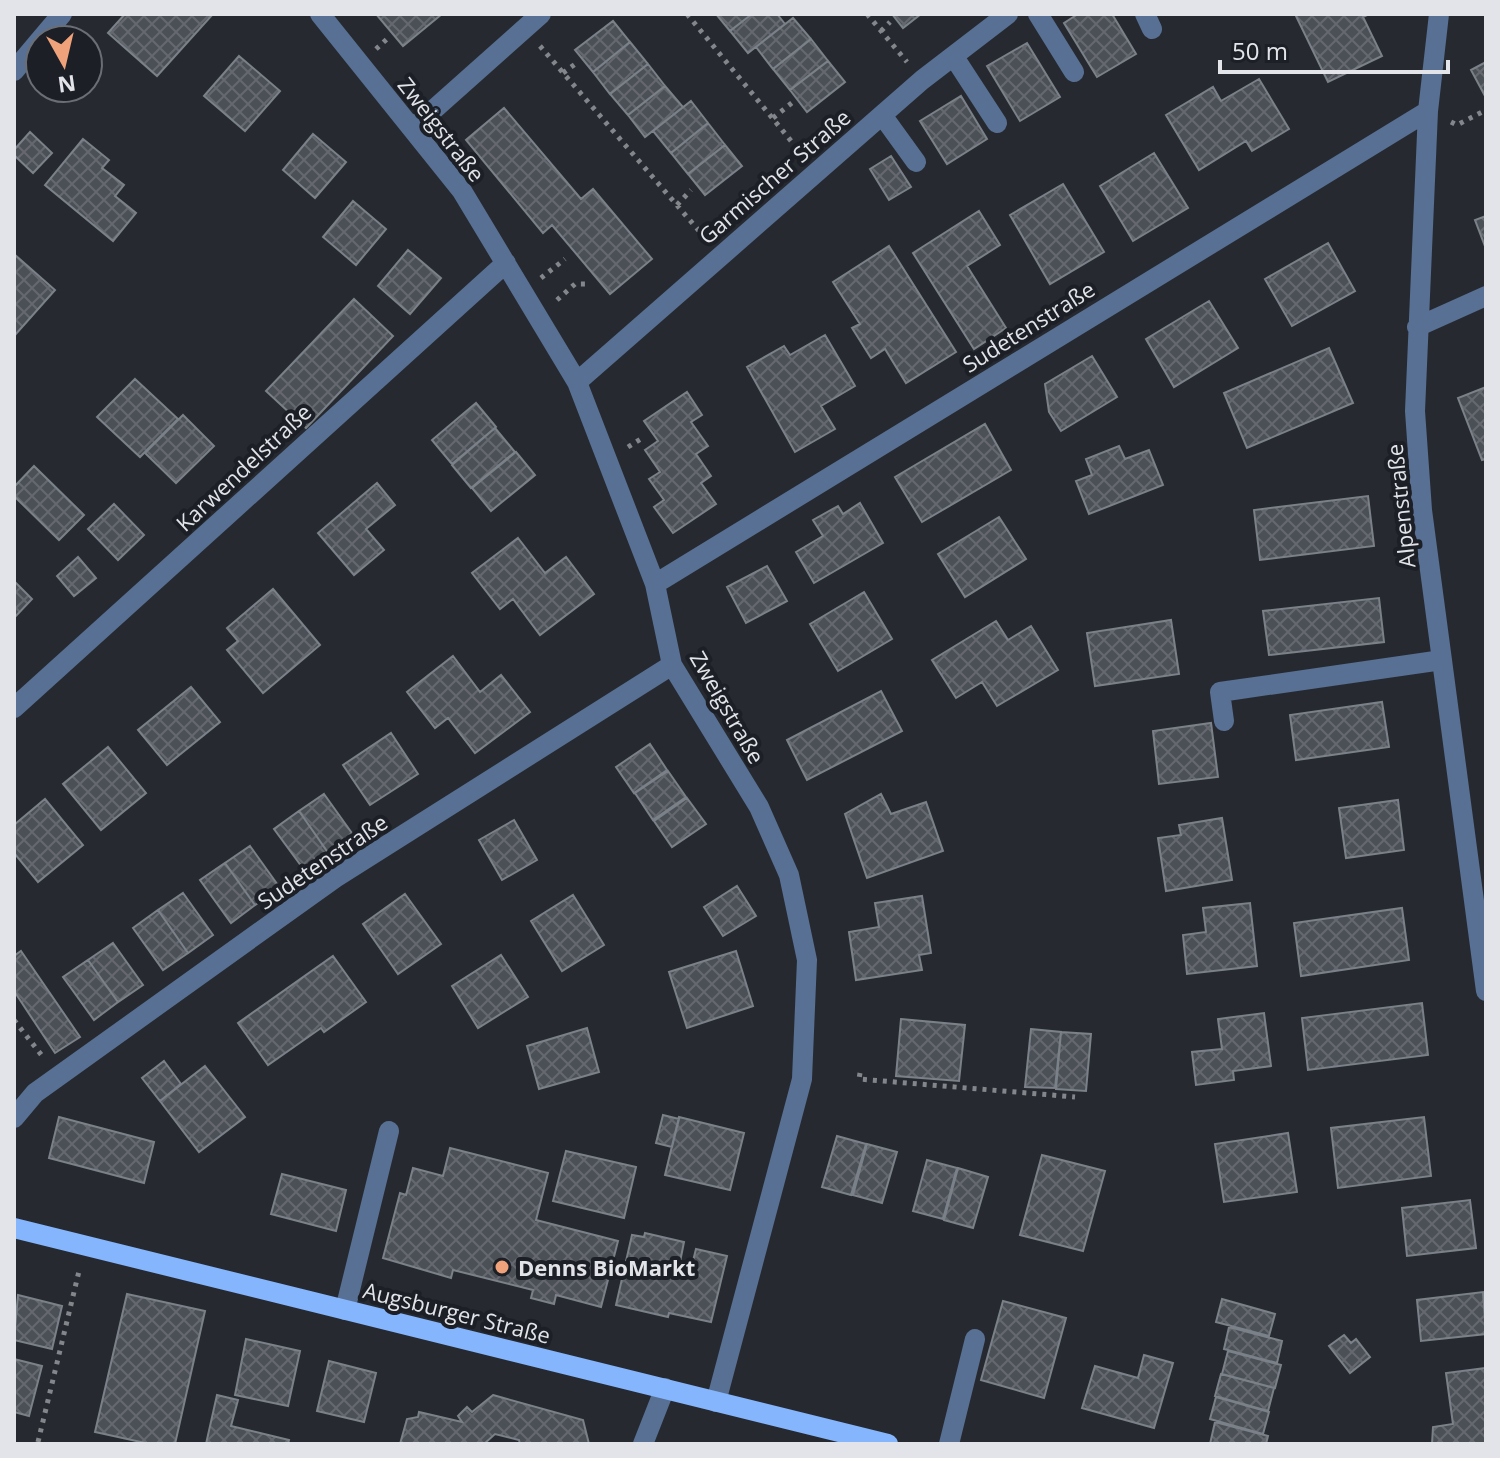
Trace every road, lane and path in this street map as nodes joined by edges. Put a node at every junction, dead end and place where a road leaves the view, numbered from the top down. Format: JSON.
{"nodes":[{"id":1,"x":320,"y":14,"type":"edge"},
{"id":2,"x":541,"y":14,"type":"edge"},
{"id":3,"x":687,"y":14,"type":"edge"},
{"id":4,"x":867,"y":14,"type":"edge"},
{"id":5,"x":1008,"y":14,"type":"edge"},
{"id":6,"x":1038,"y":14,"type":"edge"},
{"id":7,"x":1439,"y":14,"type":"edge"},
{"id":8,"x":890,"y":22,"type":"dead end"},
{"id":9,"x":524,"y":28,"type":"junction"},
{"id":10,"x":881,"y":31,"type":"junction"},
{"id":11,"x":954,"y":57,"type":"junction"},
{"id":12,"x":578,"y":62,"type":"dead end"},
{"id":13,"x":1074,"y":72,"type":"dead end"},
{"id":14,"x":563,"y":73,"type":"junction"},
{"id":15,"x":922,"y":80,"type":"junction"},
{"id":16,"x":793,"y":102,"type":"dead end"},
{"id":17,"x":1486,"y":110,"type":"edge"},
{"id":18,"x":1428,"y":111,"type":"junction"},
{"id":19,"x":882,"y":115,"type":"junction"},
{"id":20,"x":773,"y":118,"type":"junction"},
{"id":21,"x":997,"y":123,"type":"dead end"},
{"id":22,"x":413,"y":128,"type":"junction"},
{"id":23,"x":916,"y":162,"type":"dead end"},
{"id":24,"x":817,"y":172,"type":"junction"},
{"id":25,"x":691,"y":190,"type":"dead end"},
{"id":26,"x":677,"y":205,"type":"junction"},
{"id":27,"x":720,"y":254,"type":"junction"},
{"id":28,"x":506,"y":263,"type":"junction"},
{"id":29,"x":590,"y":284,"type":"dead end"},
{"id":30,"x":1486,"y":296,"type":"edge"},
{"id":31,"x":540,"y":320,"type":"junction"},
{"id":32,"x":1417,"y":327,"type":"junction"},
{"id":33,"x":577,"y":382,"type":"junction"},
{"id":34,"x":655,"y":584,"type":"junction"},
{"id":35,"x":1442,"y":660,"type":"junction"},
{"id":36,"x":672,"y":665,"type":"junction"},
{"id":37,"x":14,"y":708,"type":"edge"},
{"id":38,"x":1224,"y":721,"type":"dead end"},
{"id":39,"x":1486,"y":991,"type":"edge"},
{"id":40,"x":14,"y":1020,"type":"edge"},
{"id":41,"x":860,"y":1073,"type":"dead end"},
{"id":42,"x":58,"y":1076,"type":"junction"},
{"id":43,"x":1075,"y":1097,"type":"dead end"},
{"id":44,"x":14,"y":1118,"type":"edge"},
{"id":45,"x":389,"y":1131,"type":"dead end"},
{"id":46,"x":14,"y":1228,"type":"edge"},
{"id":47,"x":85,"y":1247,"type":"junction"},
{"id":48,"x":345,"y":1310,"type":"junction"},
{"id":49,"x":975,"y":1339,"type":"dead end"},
{"id":50,"x":665,"y":1388,"type":"junction"},
{"id":51,"x":716,"y":1402,"type":"junction"},
{"id":52,"x":38,"y":1442,"type":"dead end"},
{"id":53,"x":643,"y":1444,"type":"edge"},
{"id":54,"x":888,"y":1444,"type":"edge"},
{"id":55,"x":949,"y":1444,"type":"edge"}],
"edges":[{"from":1,"to":22,"type":"street","name":"Zweigstraße"},
{"from":2,"to":9,"type":"street"},
{"from":3,"to":20,"type":"path"},
{"from":4,"to":10,"type":"path"},
{"from":5,"to":11,"type":"street","name":"Garmischer Straße"},
{"from":6,"to":13,"type":"street"},
{"from":7,"to":18,"type":"street","name":"Alpenstraße"},
{"from":8,"to":10,"type":"path"},
{"from":9,"to":14,"type":"path"},
{"from":9,"to":22,"type":"street"},
{"from":10,"to":15,"type":"path"},
{"from":11,"to":15,"type":"street","name":"Garmischer Straße"},
{"from":11,"to":21,"type":"street"},
{"from":12,"to":14,"type":"path"},
{"from":14,"to":26,"type":"path"},
{"from":15,"to":19,"type":"street","name":"Garmischer Straße"},
{"from":16,"to":20,"type":"path"},
{"from":17,"to":18,"type":"path"},
{"from":18,"to":32,"type":"street","name":"Alpenstraße"},
{"from":18,"to":34,"type":"street","name":"Sudetenstraße"},
{"from":19,"to":23,"type":"street"},
{"from":19,"to":24,"type":"street","name":"Garmischer Straße"},
{"from":20,"to":24,"type":"path"},
{"from":22,"to":28,"type":"street","name":"Zweigstraße"},
{"from":24,"to":27,"type":"street","name":"Garmischer Straße"},
{"from":25,"to":26,"type":"path"},
{"from":26,"to":27,"type":"path"},
{"from":27,"to":33,"type":"street","name":"Garmischer Straße"},
{"from":28,"to":31,"type":"street","name":"Zweigstraße"},
{"from":28,"to":37,"type":"street","name":"Karwendelstraße"},
{"from":29,"to":31,"type":"path"},
{"from":30,"to":32,"type":"street"},
{"from":31,"to":33,"type":"street","name":"Zweigstraße"},
{"from":32,"to":35,"type":"street","name":"Alpenstraße"},
{"from":33,"to":34,"type":"street","name":"Zweigstraße"},
{"from":34,"to":36,"type":"street","name":"Zweigstraße"},
{"from":35,"to":38,"type":"street"},
{"from":35,"to":39,"type":"street","name":"Alpenstraße"},
{"from":36,"to":42,"type":"street","name":"Sudetenstraße"},
{"from":36,"to":51,"type":"street","name":"Zweigstraße"},
{"from":40,"to":42,"type":"path"},
{"from":41,"to":43,"type":"path"},
{"from":42,"to":44,"type":"street","name":"Sudetenstraße"},
{"from":45,"to":48,"type":"street"},
{"from":46,"to":47,"type":"main road","name":"Augsburger Straße"},
{"from":47,"to":48,"type":"main road","name":"Augsburger Straße"},
{"from":47,"to":52,"type":"path"},
{"from":48,"to":50,"type":"main road","name":"Augsburger Straße"},
{"from":49,"to":55,"type":"street"},
{"from":50,"to":51,"type":"main road","name":"Augsburger Straße"},
{"from":50,"to":53,"type":"street"},
{"from":51,"to":54,"type":"main road","name":"Augsburger Straße"}]}
